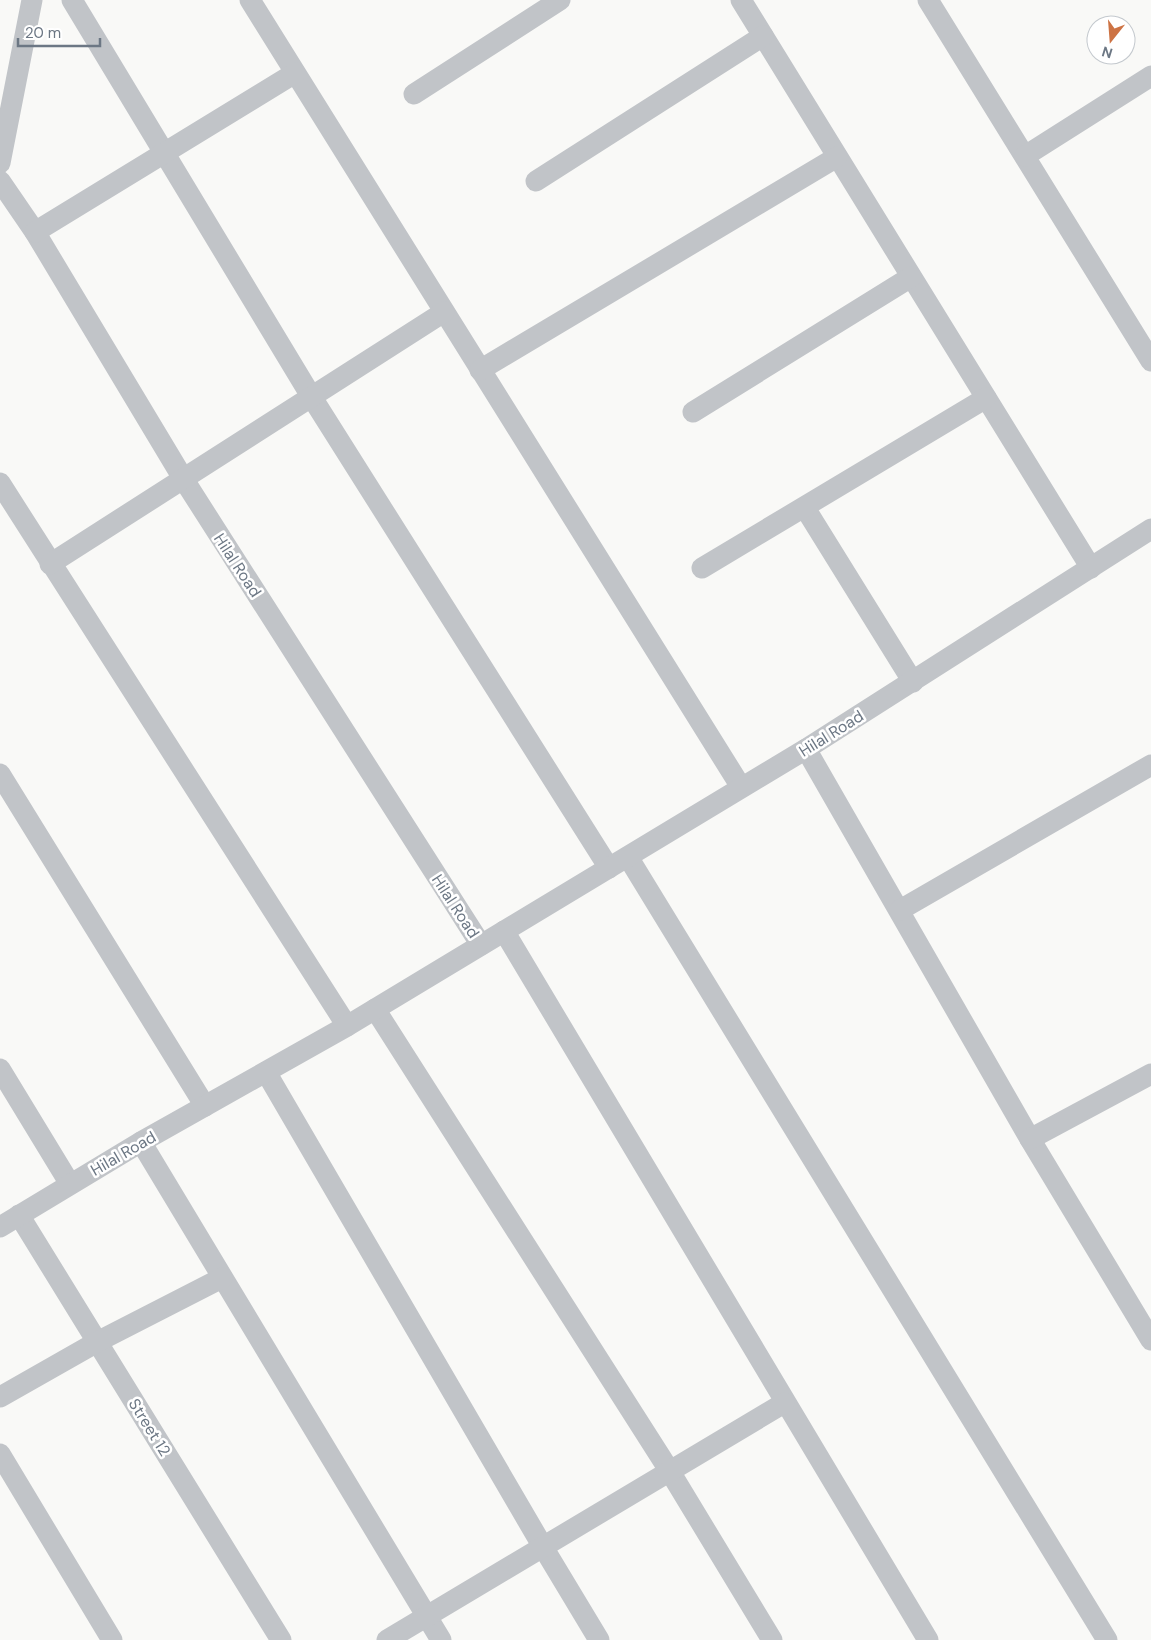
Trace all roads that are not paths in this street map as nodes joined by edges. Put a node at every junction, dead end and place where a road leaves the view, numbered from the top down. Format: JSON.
{"nodes":[{"id":1,"x":32,"y":0,"type":"edge"},
{"id":2,"x":72,"y":0,"type":"edge"},
{"id":3,"x":250,"y":0,"type":"edge"},
{"id":4,"x":560,"y":0,"type":"edge"},
{"id":5,"x":741,"y":0,"type":"edge"},
{"id":6,"x":928,"y":0,"type":"edge"},
{"id":7,"x":763,"y":36,"type":"junction"},
{"id":8,"x":296,"y":73,"type":"junction"},
{"id":9,"x":1151,"y":76,"type":"edge"},
{"id":10,"x":414,"y":94,"type":"dead end"},
{"id":11,"x":165,"y":152,"type":"junction"},
{"id":12,"x":1025,"y":156,"type":"junction"},
{"id":13,"x":837,"y":157,"type":"junction"},
{"id":14,"x":0,"y":163,"type":"edge"},
{"id":15,"x":0,"y":181,"type":"edge"},
{"id":16,"x":536,"y":181,"type":"dead end"},
{"id":17,"x":35,"y":232,"type":"junction"},
{"id":18,"x":911,"y":277,"type":"junction"},
{"id":19,"x":444,"y":312,"type":"junction"},
{"id":20,"x":1151,"y":361,"type":"edge"},
{"id":21,"x":480,"y":370,"type":"junction"},
{"id":22,"x":311,"y":396,"type":"junction"},
{"id":23,"x":986,"y":398,"type":"junction"},
{"id":24,"x":693,"y":412,"type":"dead end"},
{"id":25,"x":184,"y":480,"type":"junction"},
{"id":26,"x":0,"y":482,"type":"edge"},
{"id":27,"x":805,"y":508,"type":"junction"},
{"id":28,"x":1151,"y":529,"type":"edge"},
{"id":29,"x":50,"y":564,"type":"junction"},
{"id":30,"x":702,"y":568,"type":"dead end"},
{"id":31,"x":1091,"y":568,"type":"junction"},
{"id":32,"x":913,"y":682,"type":"junction"},
{"id":33,"x":806,"y":749,"type":"junction"},
{"id":34,"x":1151,"y":765,"type":"edge"},
{"id":35,"x":0,"y":774,"type":"edge"},
{"id":36,"x":741,"y":787,"type":"junction"},
{"id":37,"x":628,"y":857,"type":"junction"},
{"id":38,"x":609,"y":868,"type":"junction"},
{"id":39,"x":900,"y":910,"type":"junction"},
{"id":40,"x":504,"y":931,"type":"junction"},
{"id":41,"x":481,"y":945,"type":"junction"},
{"id":42,"x":374,"y":1009,"type":"junction"},
{"id":43,"x":347,"y":1026,"type":"junction"},
{"id":44,"x":0,"y":1068,"type":"edge"},
{"id":45,"x":266,"y":1072,"type":"junction"},
{"id":46,"x":1151,"y":1074,"type":"edge"},
{"id":47,"x":205,"y":1106,"type":"junction"},
{"id":48,"x":1030,"y":1139,"type":"junction"},
{"id":49,"x":141,"y":1142,"type":"junction"},
{"id":50,"x":70,"y":1184,"type":"junction"},
{"id":51,"x":19,"y":1215,"type":"junction"},
{"id":52,"x":0,"y":1227,"type":"edge"},
{"id":53,"x":222,"y":1278,"type":"junction"},
{"id":54,"x":1151,"y":1340,"type":"edge"},
{"id":55,"x":97,"y":1342,"type":"junction"},
{"id":56,"x":0,"y":1397,"type":"edge"},
{"id":57,"x":784,"y":1403,"type":"junction"},
{"id":58,"x":0,"y":1454,"type":"edge"},
{"id":59,"x":668,"y":1470,"type":"junction"},
{"id":60,"x":542,"y":1547,"type":"junction"},
{"id":61,"x":426,"y":1617,"type":"junction"},
{"id":62,"x":112,"y":1640,"type":"edge"},
{"id":63,"x":281,"y":1640,"type":"edge"},
{"id":64,"x":387,"y":1640,"type":"edge"},
{"id":65,"x":440,"y":1640,"type":"edge"},
{"id":66,"x":599,"y":1640,"type":"edge"},
{"id":67,"x":772,"y":1640,"type":"edge"},
{"id":68,"x":928,"y":1640,"type":"edge"},
{"id":69,"x":1107,"y":1640,"type":"edge"}],
"edges":[{"from":1,"to":14,"type":"street"},
{"from":2,"to":11,"type":"street"},
{"from":3,"to":8,"type":"street"},
{"from":4,"to":10,"type":"street"},
{"from":5,"to":7,"type":"street"},
{"from":6,"to":12,"type":"street"},
{"from":7,"to":13,"type":"street"},
{"from":7,"to":16,"type":"street"},
{"from":8,"to":11,"type":"street"},
{"from":8,"to":19,"type":"street"},
{"from":9,"to":12,"type":"street"},
{"from":11,"to":17,"type":"street"},
{"from":11,"to":22,"type":"street"},
{"from":12,"to":20,"type":"street"},
{"from":13,"to":18,"type":"street"},
{"from":13,"to":21,"type":"street"},
{"from":15,"to":17,"type":"street","name":"Hilal Road"},
{"from":17,"to":25,"type":"street","name":"Hilal Road"},
{"from":18,"to":23,"type":"street"},
{"from":18,"to":24,"type":"street"},
{"from":19,"to":21,"type":"street"},
{"from":19,"to":22,"type":"street"},
{"from":21,"to":36,"type":"street"},
{"from":22,"to":25,"type":"street"},
{"from":22,"to":38,"type":"street"},
{"from":23,"to":27,"type":"street"},
{"from":23,"to":31,"type":"street"},
{"from":25,"to":29,"type":"street"},
{"from":25,"to":41,"type":"street","name":"Hilal Road"},
{"from":26,"to":29,"type":"street"},
{"from":27,"to":30,"type":"street"},
{"from":27,"to":32,"type":"street"},
{"from":28,"to":31,"type":"street","name":"Hilal Road"},
{"from":29,"to":43,"type":"street"},
{"from":31,"to":32,"type":"street","name":"Hilal Road"},
{"from":32,"to":33,"type":"street","name":"Hilal Road"},
{"from":33,"to":36,"type":"street","name":"Hilal Road"},
{"from":33,"to":39,"type":"street"},
{"from":34,"to":39,"type":"street"},
{"from":35,"to":47,"type":"street"},
{"from":36,"to":37,"type":"street","name":"Hilal Road"},
{"from":37,"to":38,"type":"street","name":"Hilal Road"},
{"from":37,"to":69,"type":"street"},
{"from":38,"to":40,"type":"street","name":"Hilal Road"},
{"from":39,"to":48,"type":"street"},
{"from":40,"to":41,"type":"street","name":"Hilal Road"},
{"from":40,"to":57,"type":"street"},
{"from":41,"to":42,"type":"street","name":"Hilal Road"},
{"from":42,"to":43,"type":"street","name":"Hilal Road"},
{"from":42,"to":59,"type":"street"},
{"from":43,"to":45,"type":"street","name":"Hilal Road"},
{"from":44,"to":50,"type":"street"},
{"from":45,"to":47,"type":"street","name":"Hilal Road"},
{"from":45,"to":60,"type":"street"},
{"from":46,"to":48,"type":"street"},
{"from":47,"to":49,"type":"street","name":"Hilal Road"},
{"from":48,"to":54,"type":"street"},
{"from":49,"to":50,"type":"street","name":"Hilal Road"},
{"from":49,"to":53,"type":"street"},
{"from":50,"to":51,"type":"street","name":"Hilal Road"},
{"from":51,"to":52,"type":"street","name":"Hilal Road"},
{"from":51,"to":55,"type":"street","name":"Street 12"},
{"from":53,"to":55,"type":"street"},
{"from":53,"to":61,"type":"street"},
{"from":55,"to":56,"type":"street"},
{"from":55,"to":63,"type":"street","name":"Street 12"},
{"from":57,"to":59,"type":"street"},
{"from":57,"to":68,"type":"street"},
{"from":58,"to":62,"type":"street"},
{"from":59,"to":60,"type":"street"},
{"from":59,"to":67,"type":"street"},
{"from":60,"to":61,"type":"street"},
{"from":60,"to":66,"type":"street"},
{"from":61,"to":64,"type":"street"},
{"from":61,"to":65,"type":"street"}]}
